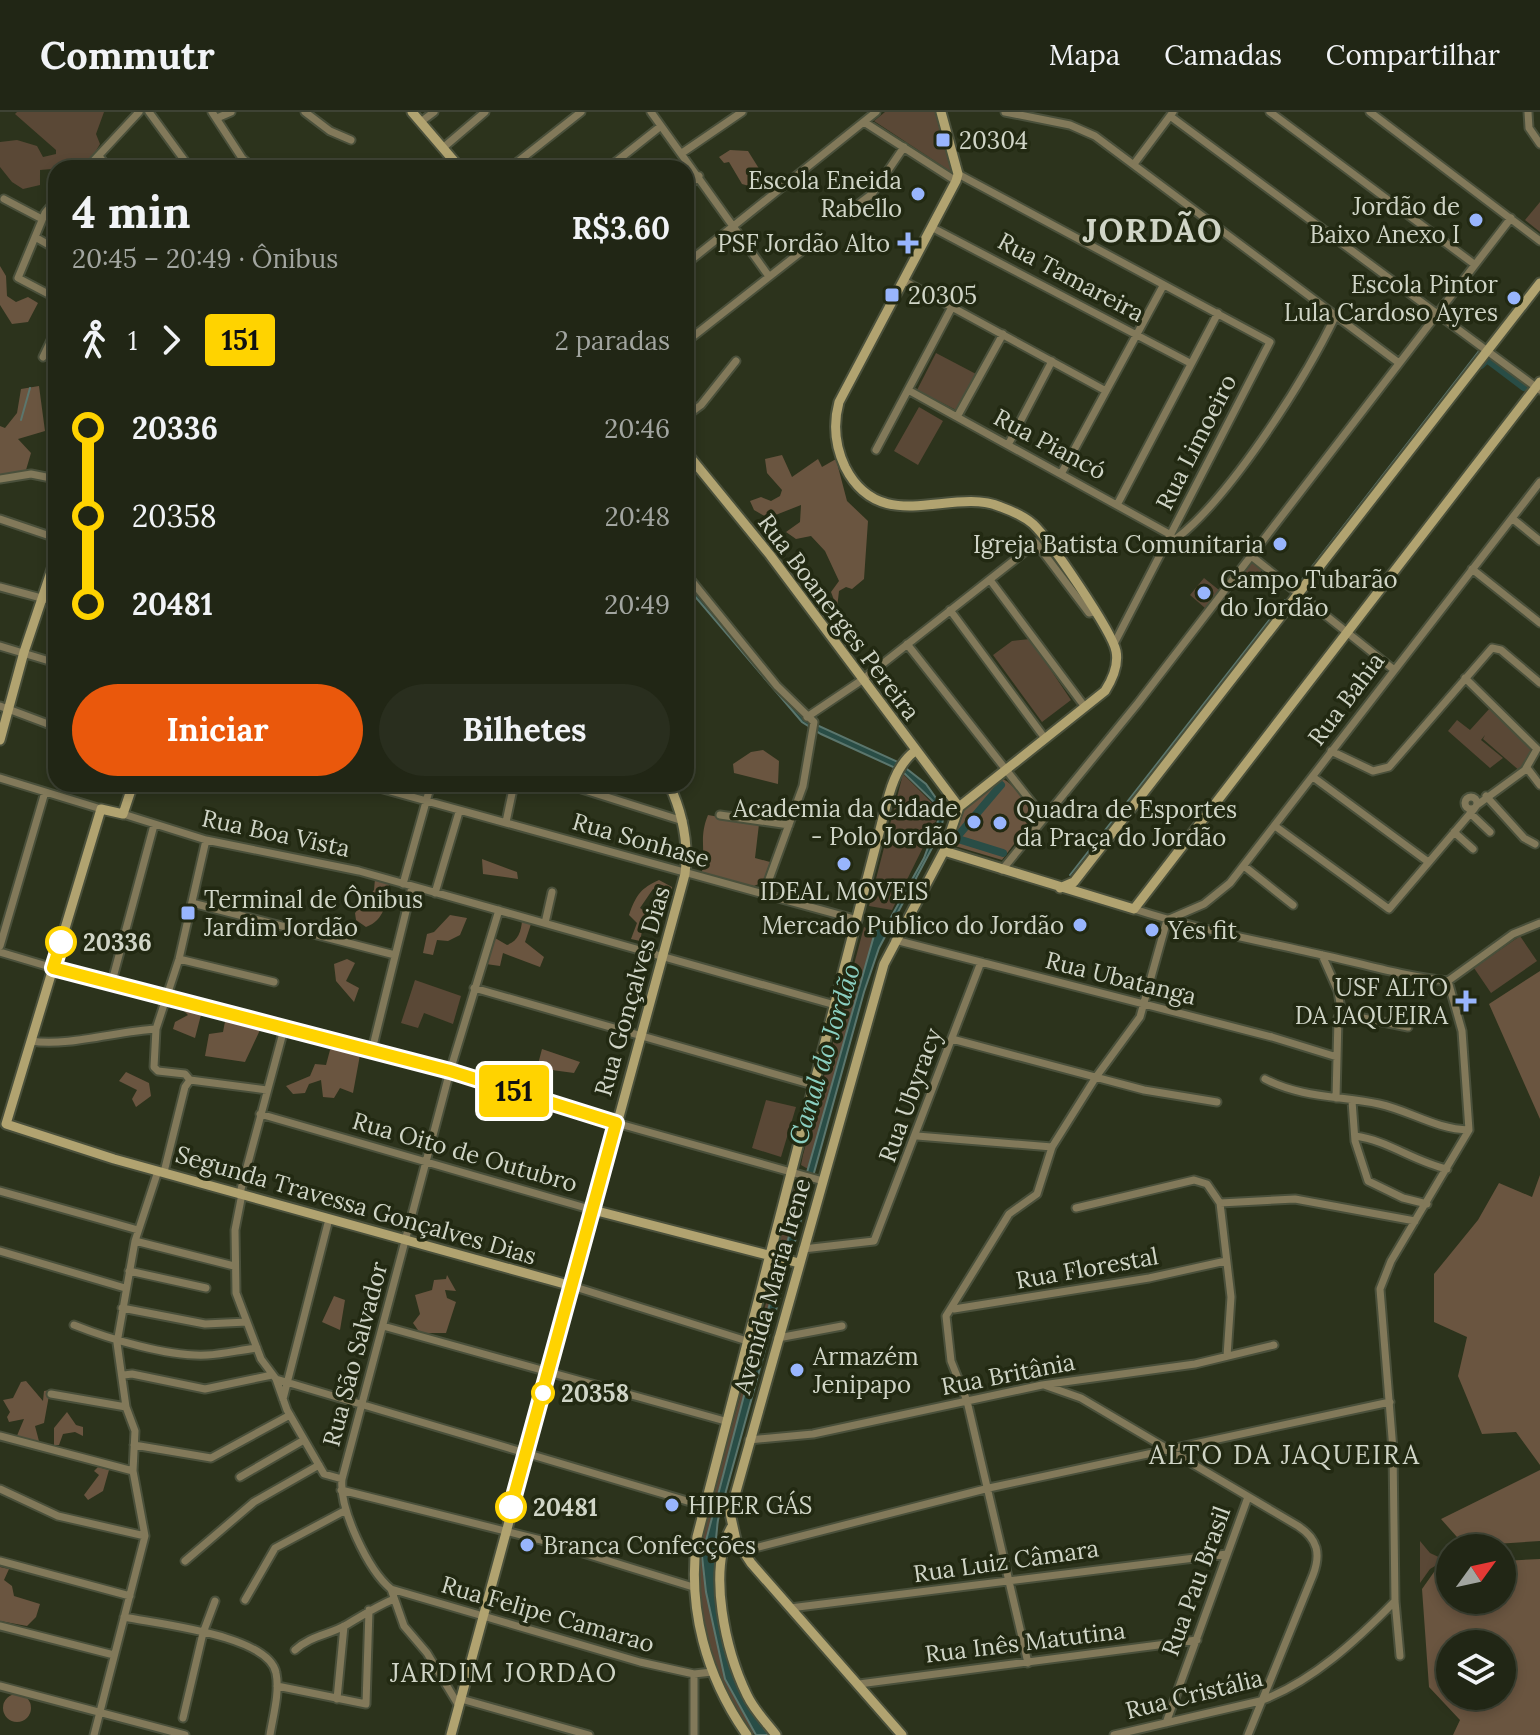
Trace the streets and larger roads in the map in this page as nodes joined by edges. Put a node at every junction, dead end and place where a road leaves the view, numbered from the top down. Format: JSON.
{"nodes":[{"id":1,"x":139,"y":112,"type":"edge"},
{"id":2,"x":149,"y":112,"type":"edge"},
{"id":3,"x":231,"y":112,"type":"edge"},
{"id":4,"x":305,"y":112,"type":"edge"},
{"id":5,"x":412,"y":112,"type":"edge"},
{"id":6,"x":434,"y":112,"type":"edge"},
{"id":7,"x":485,"y":112,"type":"edge"},
{"id":8,"x":581,"y":112,"type":"edge"},
{"id":9,"x":651,"y":112,"type":"edge"},
{"id":10,"x":742,"y":112,"type":"edge"},
{"id":11,"x":876,"y":112,"type":"edge"},
{"id":12,"x":941,"y":112,"type":"edge"},
{"id":13,"x":1005,"y":112,"type":"edge"},
{"id":14,"x":1270,"y":112,"type":"edge"},
{"id":15,"x":1370,"y":112,"type":"edge"},
{"id":16,"x":1528,"y":112,"type":"edge"},
{"id":17,"x":1172,"y":114,"type":"edge"},
{"id":18,"x":215,"y":115,"type":"edge"},
{"id":19,"x":422,"y":121,"type":"junction"},
{"id":20,"x":864,"y":122,"type":"junction"},
{"id":21,"x":661,"y":126,"type":"junction"},
{"id":22,"x":351,"y":140,"type":"dead end"},
{"id":23,"x":1540,"y":144,"type":"edge"},
{"id":24,"x":444,"y":147,"type":"junction"},
{"id":25,"x":904,"y":147,"type":"junction"},
{"id":26,"x":682,"y":153,"type":"junction"},
{"id":27,"x":99,"y":156,"type":"junction"},
{"id":28,"x":95,"y":160,"type":"edge"},
{"id":29,"x":102,"y":160,"type":"edge"},
{"id":30,"x":184,"y":160,"type":"edge"},
{"id":31,"x":246,"y":160,"type":"edge"},
{"id":32,"x":454,"y":160,"type":"edge"},
{"id":33,"x":520,"y":160,"type":"edge"},
{"id":34,"x":618,"y":160,"type":"edge"},
{"id":35,"x":687,"y":160,"type":"edge"},
{"id":36,"x":1134,"y":164,"type":"junction"},
{"id":37,"x":694,"y":169,"type":"edge"},
{"id":38,"x":699,"y":176,"type":"junction"},
{"id":39,"x":957,"y":177,"type":"junction"},
{"id":40,"x":694,"y":180,"type":"edge"},
{"id":41,"x":4,"y":199,"type":"dead end"},
{"id":42,"x":852,"y":209,"type":"dead end"},
{"id":43,"x":48,"y":211,"type":"edge"},
{"id":44,"x":1511,"y":218,"type":"junction"},
{"id":45,"x":42,"y":219,"type":"junction"},
{"id":46,"x":734,"y":226,"type":"junction"},
{"id":47,"x":933,"y":228,"type":"junction"},
{"id":48,"x":35,"y":237,"type":"junction"},
{"id":49,"x":816,"y":240,"type":"dead end"},
{"id":50,"x":1540,"y":241,"type":"edge"},
{"id":51,"x":48,"y":244,"type":"edge"},
{"id":52,"x":694,"y":258,"type":"edge"},
{"id":53,"x":1474,"y":264,"type":"junction"},
{"id":54,"x":768,"y":275,"type":"junction"},
{"id":55,"x":904,"y":281,"type":"junction"},
{"id":56,"x":1540,"y":283,"type":"edge"},
{"id":57,"x":1163,"y":286,"type":"junction"},
{"id":58,"x":48,"y":294,"type":"edge"},
{"id":59,"x":952,"y":307,"type":"junction"},
{"id":60,"x":1218,"y":313,"type":"junction"},
{"id":61,"x":1437,"y":313,"type":"junction"},
{"id":62,"x":1336,"y":315,"type":"junction"},
{"id":63,"x":1003,"y":334,"type":"junction"},
{"id":64,"x":1137,"y":334,"type":"junction"},
{"id":65,"x":694,"y":335,"type":"edge"},
{"id":66,"x":48,"y":347,"type":"edge"},
{"id":67,"x":1487,"y":351,"type":"junction"},
{"id":68,"x":43,"y":357,"type":"dead end"},
{"id":69,"x":736,"y":361,"type":"dead end"},
{"id":70,"x":1052,"y":361,"type":"junction"},
{"id":71,"x":1190,"y":363,"type":"junction"},
{"id":72,"x":1399,"y":363,"type":"junction"},
{"id":73,"x":1539,"y":386,"type":"edge"},
{"id":74,"x":908,"y":390,"type":"junction"},
{"id":75,"x":1106,"y":391,"type":"junction"},
{"id":76,"x":694,"y":410,"type":"edge"},
{"id":77,"x":957,"y":417,"type":"junction"},
{"id":78,"x":1008,"y":445,"type":"junction"},
{"id":79,"x":876,"y":450,"type":"dead end"},
{"id":80,"x":694,"y":462,"type":"edge"},
{"id":81,"x":1061,"y":474,"type":"junction"},
{"id":82,"x":48,"y":477,"type":"edge"},
{"id":83,"x":0,"y":479,"type":"edge"},
{"id":84,"x":1540,"y":482,"type":"edge"},
{"id":85,"x":1118,"y":503,"type":"junction"},
{"id":86,"x":0,"y":519,"type":"edge"},
{"id":87,"x":1513,"y":519,"type":"junction"},
{"id":88,"x":48,"y":535,"type":"edge"},
{"id":89,"x":1171,"y":535,"type":"junction"},
{"id":90,"x":1540,"y":541,"type":"edge"},
{"id":91,"x":1166,"y":547,"type":"junction"},
{"id":92,"x":1250,"y":555,"type":"junction"},
{"id":93,"x":1472,"y":569,"type":"junction"},
{"id":94,"x":48,"y":578,"type":"edge"},
{"id":95,"x":990,"y":580,"type":"junction"},
{"id":96,"x":694,"y":584,"type":"edge"},
{"id":97,"x":0,"y":587,"type":"edge"},
{"id":98,"x":1298,"y":595,"type":"junction"},
{"id":99,"x":41,"y":597,"type":"junction"},
{"id":100,"x":48,"y":599,"type":"edge"},
{"id":101,"x":950,"y":610,"type":"junction"},
{"id":102,"x":1094,"y":612,"type":"junction"},
{"id":103,"x":1540,"y":623,"type":"edge"},
{"id":104,"x":1347,"y":634,"type":"junction"},
{"id":105,"x":907,"y":644,"type":"junction"},
{"id":106,"x":1114,"y":644,"type":"junction"},
{"id":107,"x":0,"y":646,"type":"edge"},
{"id":108,"x":24,"y":652,"type":"junction"},
{"id":109,"x":48,"y":660,"type":"edge"},
{"id":110,"x":1393,"y":669,"type":"junction"},
{"id":111,"x":1465,"y":678,"type":"junction"},
{"id":112,"x":862,"y":680,"type":"junction"},
{"id":113,"x":1540,"y":683,"type":"edge"},
{"id":114,"x":1085,"y":707,"type":"junction"},
{"id":115,"x":4,"y":708,"type":"edge"},
{"id":116,"x":811,"y":723,"type":"junction"},
{"id":117,"x":48,"y":724,"type":"edge"},
{"id":118,"x":1044,"y":737,"type":"junction"},
{"id":119,"x":0,"y":740,"type":"edge"},
{"id":120,"x":915,"y":751,"type":"junction"},
{"id":121,"x":1331,"y":751,"type":"junction"},
{"id":122,"x":1005,"y":768,"type":"junction"},
{"id":123,"x":1527,"y":768,"type":"junction"},
{"id":124,"x":1313,"y":777,"type":"junction"},
{"id":125,"x":0,"y":778,"type":"edge"},
{"id":126,"x":1540,"y":785,"type":"edge"},
{"id":127,"x":45,"y":792,"type":"junction"},
{"id":128,"x":130,"y":792,"type":"edge"},
{"id":129,"x":400,"y":792,"type":"edge"},
{"id":130,"x":428,"y":792,"type":"edge"},
{"id":131,"x":512,"y":792,"type":"edge"},
{"id":132,"x":591,"y":792,"type":"edge"},
{"id":133,"x":672,"y":792,"type":"edge"},
{"id":134,"x":1486,"y":796,"type":"junction"},
{"id":135,"x":426,"y":800,"type":"junction"},
{"id":136,"x":959,"y":807,"type":"junction"},
{"id":137,"x":101,"y":809,"type":"junction"},
{"id":138,"x":1474,"y":809,"type":"junction"},
{"id":139,"x":459,"y":812,"type":"junction"},
{"id":140,"x":123,"y":814,"type":"junction"},
{"id":141,"x":720,"y":815,"type":"dead end"},
{"id":142,"x":1044,"y":818,"type":"junction"},
{"id":143,"x":683,"y":821,"type":"junction"},
{"id":144,"x":506,"y":822,"type":"junction"},
{"id":145,"x":154,"y":825,"type":"junction"},
{"id":146,"x":789,"y":825,"type":"junction"},
{"id":147,"x":1275,"y":826,"type":"junction"},
{"id":148,"x":1454,"y":832,"type":"junction"},
{"id":149,"x":1490,"y":832,"type":"dead end"},
{"id":150,"x":206,"y":840,"type":"junction"},
{"id":151,"x":1535,"y":844,"type":"dead end"},
{"id":152,"x":1473,"y":849,"type":"dead end"},
{"id":153,"x":944,"y":851,"type":"junction"},
{"id":154,"x":1427,"y":861,"type":"junction"},
{"id":155,"x":1244,"y":866,"type":"junction"},
{"id":156,"x":1002,"y":870,"type":"junction"},
{"id":157,"x":685,"y":874,"type":"junction"},
{"id":158,"x":403,"y":884,"type":"junction"},
{"id":159,"x":412,"y":887,"type":"junction"},
{"id":160,"x":1075,"y":887,"type":"junction"},
{"id":161,"x":552,"y":892,"type":"dead end"},
{"id":162,"x":435,"y":893,"type":"junction"},
{"id":163,"x":764,"y":893,"type":"junction"},
{"id":164,"x":192,"y":903,"type":"junction"},
{"id":165,"x":1293,"y":905,"type":"dead end"},
{"id":166,"x":1134,"y":909,"type":"junction"},
{"id":167,"x":499,"y":910,"type":"junction"},
{"id":168,"x":858,"y":920,"type":"junction"},
{"id":169,"x":1167,"y":920,"type":"junction"},
{"id":170,"x":545,"y":923,"type":"junction"},
{"id":171,"x":1540,"y":923,"type":"edge"},
{"id":172,"x":895,"y":940,"type":"junction"},
{"id":173,"x":0,"y":949,"type":"edge"},
{"id":174,"x":395,"y":955,"type":"junction"},
{"id":175,"x":1322,"y":955,"type":"junction"},
{"id":176,"x":663,"y":957,"type":"junction"},
{"id":177,"x":179,"y":959,"type":"junction"},
{"id":178,"x":981,"y":962,"type":"junction"},
{"id":179,"x":53,"y":968,"type":"junction"},
{"id":180,"x":1448,"y":981,"type":"junction"},
{"id":181,"x":274,"y":982,"type":"dead end"},
{"id":182,"x":111,"y":985,"type":"junction"},
{"id":183,"x":474,"y":988,"type":"junction"},
{"id":184,"x":168,"y":996,"type":"junction"},
{"id":185,"x":1146,"y":1004,"type":"junction"},
{"id":186,"x":835,"y":1005,"type":"junction"},
{"id":187,"x":1340,"y":1017,"type":"junction"},
{"id":188,"x":1408,"y":1027,"type":"dead end"},
{"id":189,"x":156,"y":1029,"type":"junction"},
{"id":190,"x":284,"y":1029,"type":"junction"},
{"id":191,"x":640,"y":1036,"type":"junction"},
{"id":192,"x":952,"y":1039,"type":"junction"},
{"id":193,"x":31,"y":1041,"type":"junction"},
{"id":194,"x":372,"y":1050,"type":"junction"},
{"id":195,"x":1337,"y":1057,"type":"junction"},
{"id":196,"x":450,"y":1071,"type":"junction"},
{"id":197,"x":1096,"y":1077,"type":"junction"},
{"id":198,"x":1265,"y":1079,"type":"dead end"},
{"id":199,"x":190,"y":1080,"type":"junction"},
{"id":200,"x":813,"y":1085,"type":"junction"},
{"id":201,"x":267,"y":1090,"type":"junction"},
{"id":202,"x":1336,"y":1098,"type":"junction"},
{"id":203,"x":1352,"y":1101,"type":"junction"},
{"id":204,"x":1217,"y":1102,"type":"dead end"},
{"id":205,"x":260,"y":1114,"type":"junction"},
{"id":206,"x":3,"y":1122,"type":"edge"},
{"id":207,"x":616,"y":1123,"type":"junction"},
{"id":208,"x":1469,"y":1130,"type":"junction"},
{"id":209,"x":917,"y":1136,"type":"junction"},
{"id":210,"x":1355,"y":1136,"type":"junction"},
{"id":211,"x":1052,"y":1147,"type":"junction"},
{"id":212,"x":427,"y":1160,"type":"junction"},
{"id":213,"x":1447,"y":1169,"type":"junction"},
{"id":214,"x":161,"y":1172,"type":"junction"},
{"id":215,"x":794,"y":1172,"type":"junction"},
{"id":216,"x":820,"y":1180,"type":"junction"},
{"id":217,"x":0,"y":1191,"type":"edge"},
{"id":218,"x":241,"y":1194,"type":"junction"},
{"id":219,"x":1220,"y":1203,"type":"junction"},
{"id":220,"x":1427,"y":1204,"type":"junction"},
{"id":221,"x":1076,"y":1208,"type":"dead end"},
{"id":222,"x":593,"y":1210,"type":"junction"},
{"id":223,"x":329,"y":1219,"type":"junction"},
{"id":224,"x":1415,"y":1221,"type":"junction"},
{"id":225,"x":138,"y":1230,"type":"junction"},
{"id":226,"x":135,"y":1241,"type":"junction"},
{"id":227,"x":406,"y":1241,"type":"junction"},
{"id":228,"x":803,"y":1249,"type":"junction"},
{"id":229,"x":0,"y":1251,"type":"edge"},
{"id":230,"x":772,"y":1256,"type":"junction"},
{"id":231,"x":1226,"y":1261,"type":"junction"},
{"id":232,"x":796,"y":1262,"type":"junction"},
{"id":233,"x":234,"y":1266,"type":"junction"},
{"id":234,"x":129,"y":1271,"type":"junction"},
{"id":235,"x":572,"y":1286,"type":"junction"},
{"id":236,"x":125,"y":1288,"type":"junction"},
{"id":237,"x":206,"y":1288,"type":"dead end"},
{"id":238,"x":122,"y":1308,"type":"junction"},
{"id":239,"x":954,"y":1309,"type":"junction"},
{"id":240,"x":247,"y":1322,"type":"junction"},
{"id":241,"x":74,"y":1325,"type":"dead end"},
{"id":242,"x":383,"y":1326,"type":"junction"},
{"id":243,"x":842,"y":1326,"type":"dead end"},
{"id":244,"x":778,"y":1338,"type":"junction"},
{"id":245,"x":118,"y":1339,"type":"junction"},
{"id":246,"x":747,"y":1341,"type":"junction"},
{"id":247,"x":1274,"y":1345,"type":"dead end"},
{"id":248,"x":257,"y":1348,"type":"junction"},
{"id":249,"x":1227,"y":1356,"type":"junction"},
{"id":250,"x":548,"y":1372,"type":"junction"},
{"id":251,"x":124,"y":1375,"type":"junction"},
{"id":252,"x":274,"y":1377,"type":"junction"},
{"id":253,"x":289,"y":1383,"type":"junction"},
{"id":254,"x":1042,"y":1385,"type":"junction"},
{"id":255,"x":51,"y":1394,"type":"dead end"},
{"id":256,"x":283,"y":1399,"type":"junction"},
{"id":257,"x":967,"y":1401,"type":"junction"},
{"id":258,"x":1390,"y":1402,"type":"junction"},
{"id":259,"x":363,"y":1406,"type":"junction"},
{"id":260,"x":126,"y":1407,"type":"junction"},
{"id":261,"x":290,"y":1415,"type":"junction"},
{"id":262,"x":725,"y":1421,"type":"junction"},
{"id":263,"x":4,"y":1437,"type":"edge"},
{"id":264,"x":304,"y":1440,"type":"junction"},
{"id":265,"x":749,"y":1440,"type":"junction"},
{"id":266,"x":134,"y":1445,"type":"junction"},
{"id":267,"x":1166,"y":1450,"type":"junction"},
{"id":268,"x":526,"y":1456,"type":"junction"},
{"id":269,"x":319,"y":1465,"type":"junction"},
{"id":270,"x":133,"y":1471,"type":"junction"},
{"id":271,"x":240,"y":1477,"type":"dead end"},
{"id":272,"x":341,"y":1484,"type":"junction"},
{"id":273,"x":989,"y":1488,"type":"junction"},
{"id":274,"x":0,"y":1489,"type":"edge"},
{"id":275,"x":1248,"y":1497,"type":"junction"},
{"id":276,"x":707,"y":1501,"type":"junction"},
{"id":277,"x":729,"y":1502,"type":"junction"},
{"id":278,"x":346,"y":1510,"type":"junction"},
{"id":279,"x":731,"y":1528,"type":"junction"},
{"id":280,"x":504,"y":1533,"type":"junction"},
{"id":281,"x":145,"y":1536,"type":"junction"},
{"id":282,"x":743,"y":1551,"type":"junction"},
{"id":283,"x":1227,"y":1554,"type":"junction"},
{"id":284,"x":0,"y":1561,"type":"edge"},
{"id":285,"x":185,"y":1561,"type":"dead end"},
{"id":286,"x":1010,"y":1580,"type":"junction"},
{"id":287,"x":693,"y":1587,"type":"junction"},
{"id":288,"x":391,"y":1589,"type":"junction"},
{"id":289,"x":130,"y":1596,"type":"junction"},
{"id":290,"x":394,"y":1599,"type":"junction"},
{"id":291,"x":245,"y":1600,"type":"dead end"},
{"id":292,"x":215,"y":1601,"type":"dead end"},
{"id":293,"x":1395,"y":1601,"type":"junction"},
{"id":294,"x":790,"y":1608,"type":"junction"},
{"id":295,"x":369,"y":1610,"type":"junction"},
{"id":296,"x":124,"y":1617,"type":"junction"},
{"id":297,"x":482,"y":1617,"type":"junction"},
{"id":298,"x":0,"y":1626,"type":"edge"},
{"id":299,"x":344,"y":1626,"type":"junction"},
{"id":300,"x":203,"y":1633,"type":"junction"},
{"id":301,"x":1197,"y":1640,"type":"junction"},
{"id":302,"x":295,"y":1650,"type":"dead end"},
{"id":303,"x":114,"y":1655,"type":"junction"},
{"id":304,"x":1400,"y":1656,"type":"dead end"},
{"id":305,"x":1028,"y":1663,"type":"junction"},
{"id":306,"x":712,"y":1672,"type":"junction"},
{"id":307,"x":694,"y":1674,"type":"junction"},
{"id":308,"x":859,"y":1684,"type":"junction"},
{"id":309,"x":0,"y":1686,"type":"edge"},
{"id":310,"x":277,"y":1686,"type":"junction"},
{"id":311,"x":337,"y":1699,"type":"junction"},
{"id":312,"x":1260,"y":1701,"type":"junction"},
{"id":313,"x":460,"y":1703,"type":"junction"},
{"id":314,"x":101,"y":1710,"type":"junction"},
{"id":315,"x":183,"y":1718,"type":"dead end"},
{"id":316,"x":1166,"y":1723,"type":"junction"},
{"id":317,"x":94,"y":1735,"type":"edge"},
{"id":318,"x":185,"y":1735,"type":"edge"},
{"id":319,"x":270,"y":1735,"type":"edge"},
{"id":320,"x":451,"y":1735,"type":"edge"},
{"id":321,"x":589,"y":1735,"type":"edge"},
{"id":322,"x":694,"y":1735,"type":"edge"},
{"id":323,"x":747,"y":1735,"type":"edge"},
{"id":324,"x":776,"y":1735,"type":"edge"},
{"id":325,"x":902,"y":1735,"type":"edge"},
{"id":326,"x":1114,"y":1735,"type":"edge"},
{"id":327,"x":1248,"y":1735,"type":"edge"}],
"edges":[{"from":1,"to":27,"type":"street"},
{"from":2,"to":30,"type":"street"},
{"from":3,"to":18,"type":"street"},
{"from":4,"to":22,"type":"street"},
{"from":5,"to":19,"type":"street"},
{"from":6,"to":19,"type":"street"},
{"from":7,"to":24,"type":"street"},
{"from":8,"to":33,"type":"street"},
{"from":9,"to":21,"type":"street"},
{"from":10,"to":26,"type":"street"},
{"from":11,"to":20,"type":"street"},
{"from":12,"to":39,"type":"street"},
{"from":13,"to":36,"type":"street"},
{"from":14,"to":53,"type":"street"},
{"from":15,"to":44,"type":"street"},
{"from":16,"to":23,"type":"street"},
{"from":17,"to":36,"type":"street"},
{"from":17,"to":61,"type":"street"},
{"from":18,"to":31,"type":"street"},
{"from":19,"to":24,"type":"street"},
{"from":20,"to":25,"type":"street"},
{"from":20,"to":46,"type":"street"},
{"from":21,"to":26,"type":"street"},
{"from":21,"to":34,"type":"street"},
{"from":24,"to":32,"type":"street"},
{"from":25,"to":39,"type":"street"},
{"from":25,"to":42,"type":"street"},
{"from":26,"to":35,"type":"street"},
{"from":27,"to":28,"type":"street"},
{"from":27,"to":29,"type":"street"},
{"from":36,"to":62,"type":"street"},
{"from":37,"to":38,"type":"street"},
{"from":38,"to":40,"type":"street"},
{"from":38,"to":46,"type":"street"},
{"from":39,"to":47,"type":"street"},
{"from":39,"to":57,"type":"street"},
{"from":41,"to":45,"type":"street"},
{"from":43,"to":45,"type":"street"},
{"from":44,"to":50,"type":"street"},
{"from":44,"to":53,"type":"street"},
{"from":45,"to":48,"type":"street"},
{"from":46,"to":52,"type":"street"},
{"from":46,"to":54,"type":"street"},
{"from":47,"to":55,"type":"street"},
{"from":47,"to":64,"type":"street","name":"Rua Tamareira"},
{"from":48,"to":51,"type":"street"},
{"from":48,"to":58,"type":"street"},
{"from":49,"to":54,"type":"street"},
{"from":53,"to":61,"type":"street"},
{"from":54,"to":65,"type":"street"},
{"from":55,"to":59,"type":"street"},
{"from":55,"to":102,"type":"street"},
{"from":56,"to":67,"type":"street"},
{"from":57,"to":60,"type":"street"},
{"from":57,"to":64,"type":"street"},
{"from":59,"to":63,"type":"street"},
{"from":59,"to":74,"type":"street"},
{"from":60,"to":71,"type":"street"},
{"from":60,"to":89,"type":"street","name":"Rua Limoeiro"},
{"from":61,"to":67,"type":"street"},
{"from":61,"to":72,"type":"street"},
{"from":62,"to":72,"type":"street"},
{"from":62,"to":91,"type":"street"},
{"from":63,"to":70,"type":"street"},
{"from":63,"to":77,"type":"street"},
{"from":64,"to":71,"type":"street","name":"Rua Tamareira"},
{"from":64,"to":75,"type":"street"},
{"from":66,"to":68,"type":"street"},
{"from":67,"to":73,"type":"street"},
{"from":67,"to":98,"type":"street"},
{"from":69,"to":76,"type":"street"},
{"from":70,"to":75,"type":"street"},
{"from":70,"to":78,"type":"street"},
{"from":71,"to":85,"type":"street"},
{"from":72,"to":92,"type":"street"},
{"from":73,"to":104,"type":"street"},
{"from":74,"to":77,"type":"street","name":"Rua Piancó"},
{"from":74,"to":79,"type":"street"},
{"from":75,"to":81,"type":"street"},
{"from":77,"to":78,"type":"street","name":"Rua Piancó"},
{"from":78,"to":81,"type":"street","name":"Rua Piancó"},
{"from":80,"to":112,"type":"street","name":"Rua Boanerges Pereira"},
{"from":81,"to":85,"type":"street","name":"Rua Piancó"},
{"from":82,"to":83,"type":"street"},
{"from":84,"to":87,"type":"street","name":"Rua Bahia"},
{"from":85,"to":89,"type":"street","name":"Rua Piancó"},
{"from":86,"to":88,"type":"street"},
{"from":87,"to":90,"type":"street"},
{"from":87,"to":93,"type":"street","name":"Rua Bahia"},
{"from":89,"to":91,"type":"street","name":"Rua Limoeiro"},
{"from":91,"to":106,"type":"street","name":"Rua Limoeiro"},
{"from":92,"to":98,"type":"street"},
{"from":92,"to":142,"type":"street"},
{"from":93,"to":103,"type":"street"},
{"from":93,"to":110,"type":"street","name":"Rua Bahia"},
{"from":94,"to":99,"type":"street"},
{"from":95,"to":101,"type":"street"},
{"from":95,"to":102,"type":"street"},
{"from":95,"to":114,"type":"street"},
{"from":96,"to":116,"type":"street"},
{"from":97,"to":99,"type":"street"},
{"from":98,"to":104,"type":"street"},
{"from":98,"to":160,"type":"street"},
{"from":99,"to":100,"type":"street"},
{"from":99,"to":108,"type":"street"},
{"from":101,"to":105,"type":"street"},
{"from":101,"to":118,"type":"street"},
{"from":102,"to":106,"type":"street"},
{"from":104,"to":110,"type":"street"},
{"from":104,"to":166,"type":"street"},
{"from":105,"to":112,"type":"street"},
{"from":105,"to":122,"type":"street"},
{"from":106,"to":114,"type":"street"},
{"from":107,"to":108,"type":"street"},
{"from":108,"to":109,"type":"street"},
{"from":108,"to":115,"type":"street"},
{"from":110,"to":121,"type":"street","name":"Rua Bahia"},
{"from":111,"to":113,"type":"street"},
{"from":111,"to":121,"type":"street"},
{"from":111,"to":123,"type":"street"},
{"from":112,"to":116,"type":"street"},
{"from":112,"to":120,"type":"street","name":"Rua Boanerges Pereira"},
{"from":114,"to":118,"type":"street"},
{"from":115,"to":117,"type":"street"},
{"from":115,"to":119,"type":"street"},
{"from":116,"to":146,"type":"street"},
{"from":118,"to":122,"type":"street"},
{"from":120,"to":136,"type":"street","name":"Rua Boanerges Pereira"},
{"from":120,"to":168,"type":"street"},
{"from":121,"to":124,"type":"street","name":"Rua Bahia"},
{"from":122,"to":136,"type":"street"},
{"from":122,"to":142,"type":"street"},
{"from":123,"to":126,"type":"street"},
{"from":123,"to":134,"type":"street"},
{"from":124,"to":147,"type":"street","name":"Rua Bahia"},
{"from":124,"to":154,"type":"street"},
{"from":125,"to":127,"type":"street","name":"Rua Boa Vista"},
{"from":127,"to":137,"type":"street","name":"Rua Boa Vista"},
{"from":127,"to":173,"type":"street"},
{"from":128,"to":140,"type":"street"},
{"from":129,"to":135,"type":"street","name":"Rua Sonhase"},
{"from":130,"to":135,"type":"street"},
{"from":131,"to":144,"type":"street"},
{"from":132,"to":143,"type":"street"},
{"from":133,"to":143,"type":"street","name":"Rua Gonçalves Dias"},
{"from":134,"to":138,"type":"street"},
{"from":134,"to":151,"type":"street"},
{"from":135,"to":139,"type":"street","name":"Rua Sonhase"},
{"from":135,"to":158,"type":"street"},
{"from":136,"to":153,"type":"street","name":"Avenida Maria Irene"},
{"from":137,"to":140,"type":"street","name":"Rua Boa Vista"},
{"from":137,"to":179,"type":"street"},
{"from":138,"to":148,"type":"street"},
{"from":138,"to":149,"type":"street"},
{"from":139,"to":144,"type":"street","name":"Rua Sonhase"},
{"from":139,"to":162,"type":"street"},
{"from":140,"to":145,"type":"street","name":"Rua Boa Vista"},
{"from":141,"to":146,"type":"street"},
{"from":142,"to":156,"type":"street"},
{"from":143,"to":157,"type":"street","name":"Rua Gonçalves Dias"},
{"from":144,"to":157,"type":"street","name":"Rua Sonhase"},
{"from":145,"to":150,"type":"street","name":"Rua Boa Vista"},
{"from":145,"to":182,"type":"street"},
{"from":146,"to":163,"type":"street"},
{"from":147,"to":154,"type":"street"},
{"from":147,"to":155,"type":"street","name":"Rua Bahia"},
{"from":148,"to":152,"type":"street"},
{"from":148,"to":154,"type":"street"},
{"from":150,"to":158,"type":"street","name":"Rua Boa Vista"},
{"from":150,"to":164,"type":"street"},
{"from":153,"to":156,"type":"street"},
{"from":153,"to":172,"type":"street","name":"Avenida Maria Irene"},
{"from":155,"to":165,"type":"street"},
{"from":155,"to":169,"type":"street","name":"Rua Bahia"},
{"from":156,"to":160,"type":"street"},
{"from":157,"to":163,"type":"street","name":"Rua Sonhase"},
{"from":157,"to":176,"type":"street","name":"Rua Gonçalves Dias"},
{"from":158,"to":159,"type":"street","name":"Rua Boa Vista"},
{"from":159,"to":162,"type":"street","name":"Rua Boa Vista"},
{"from":159,"to":174,"type":"street"},
{"from":160,"to":166,"type":"street"},
{"from":161,"to":170,"type":"street"},
{"from":162,"to":167,"type":"street","name":"Rua Boa Vista"},
{"from":163,"to":168,"type":"street","name":"Rua Sonhase"},
{"from":164,"to":174,"type":"street"},
{"from":164,"to":177,"type":"street"},
{"from":166,"to":169,"type":"street"},
{"from":167,"to":170,"type":"street","name":"Rua Boa Vista"},
{"from":167,"to":183,"type":"street","name":"Rua São Salvador"},
{"from":168,"to":186,"type":"street"},
{"from":169,"to":175,"type":"street"},
{"from":169,"to":185,"type":"street"},
{"from":170,"to":176,"type":"street","name":"Rua Boa Vista"},
{"from":171,"to":180,"type":"street"},
{"from":172,"to":178,"type":"street","name":"Rua Ubatanga"},
{"from":172,"to":216,"type":"street","name":"Avenida Maria Irene"},
{"from":173,"to":179,"type":"street"},
{"from":174,"to":194,"type":"street"},
{"from":175,"to":180,"type":"street"},
{"from":175,"to":187,"type":"street"},
{"from":176,"to":186,"type":"street","name":"Rua Boa Vista"},
{"from":176,"to":191,"type":"street","name":"Rua Gonçalves Dias"},
{"from":177,"to":181,"type":"street"},
{"from":177,"to":184,"type":"street"},
{"from":178,"to":185,"type":"street","name":"Rua Ubatanga"},
{"from":178,"to":192,"type":"street","name":"Rua Ubyracy"},
{"from":179,"to":182,"type":"street"},
{"from":179,"to":193,"type":"street"},
{"from":180,"to":208,"type":"street"},
{"from":182,"to":184,"type":"street"},
{"from":183,"to":191,"type":"street"},
{"from":183,"to":196,"type":"street","name":"Rua São Salvador"},
{"from":184,"to":189,"type":"street"},
{"from":184,"to":190,"type":"street"},
{"from":185,"to":195,"type":"street","name":"Rua Ubatanga"},
{"from":185,"to":197,"type":"street"},
{"from":186,"to":200,"type":"street"},
{"from":187,"to":188,"type":"street"},
{"from":187,"to":195,"type":"street"},
{"from":189,"to":193,"type":"street"},
{"from":189,"to":199,"type":"street"},
{"from":190,"to":194,"type":"street"},
{"from":190,"to":201,"type":"street"},
{"from":191,"to":200,"type":"street"},
{"from":191,"to":207,"type":"street","name":"Rua Gonçalves Dias"},
{"from":192,"to":197,"type":"street"},
{"from":192,"to":209,"type":"street","name":"Rua Ubyracy"},
{"from":193,"to":206,"type":"street"},
{"from":194,"to":196,"type":"street"},
{"from":195,"to":202,"type":"street"},
{"from":196,"to":207,"type":"street"},
{"from":196,"to":212,"type":"street","name":"Rua São Salvador"},
{"from":197,"to":204,"type":"street"},
{"from":197,"to":211,"type":"street"},
{"from":198,"to":202,"type":"street"},
{"from":199,"to":201,"type":"street"},
{"from":199,"to":214,"type":"street"},
{"from":200,"to":215,"type":"street"},
{"from":201,"to":205,"type":"street"},
{"from":202,"to":203,"type":"street"},
{"from":203,"to":208,"type":"street"},
{"from":203,"to":210,"type":"street"},
{"from":205,"to":212,"type":"street","name":"Rua Oito de Outubro"},
{"from":205,"to":218,"type":"street"},
{"from":206,"to":214,"type":"street","name":"Segunda Travessa Gonçalves Dias"},
{"from":207,"to":215,"type":"street"},
{"from":207,"to":222,"type":"street","name":"Rua Gonçalves Dias"},
{"from":208,"to":213,"type":"street"},
{"from":209,"to":211,"type":"street"},
{"from":209,"to":228,"type":"street","name":"Rua Ubyracy"},
{"from":210,"to":213,"type":"street"},
{"from":210,"to":220,"type":"street"},
{"from":211,"to":239,"type":"street"},
{"from":212,"to":222,"type":"street","name":"Rua Oito de Outubro"},
{"from":212,"to":227,"type":"street","name":"Rua São Salvador"},
{"from":213,"to":220,"type":"street"},
{"from":214,"to":218,"type":"street","name":"Segunda Travessa Gonçalves Dias"},
{"from":214,"to":225,"type":"street"},
{"from":215,"to":216,"type":"street"},
{"from":215,"to":230,"type":"street"},
{"from":216,"to":228,"type":"street","name":"Avenida Maria Irene"},
{"from":217,"to":225,"type":"street"},
{"from":218,"to":223,"type":"street","name":"Segunda Travessa Gonçalves Dias"},
{"from":218,"to":233,"type":"street"},
{"from":219,"to":221,"type":"street"},
{"from":219,"to":224,"type":"street"},
{"from":219,"to":231,"type":"street"},
{"from":220,"to":224,"type":"street"},
{"from":222,"to":230,"type":"street","name":"Rua Oito de Outubro"},
{"from":222,"to":235,"type":"street","name":"Rua Gonçalves Dias"},
{"from":223,"to":227,"type":"street","name":"Segunda Travessa Gonçalves Dias"},
{"from":223,"to":253,"type":"street"},
{"from":224,"to":258,"type":"street"},
{"from":225,"to":226,"type":"street"},
{"from":226,"to":233,"type":"street"},
{"from":226,"to":234,"type":"street"},
{"from":227,"to":235,"type":"street","name":"Segunda Travessa Gonçalves Dias"},
{"from":227,"to":242,"type":"street","name":"Rua São Salvador"},
{"from":228,"to":232,"type":"street","name":"Avenida Maria Irene"},
{"from":229,"to":236,"type":"street"},
{"from":230,"to":232,"type":"street","name":"Rua Oito de Outubro"},
{"from":230,"to":246,"type":"street"},
{"from":231,"to":239,"type":"street","name":"Rua Florestal"},
{"from":231,"to":249,"type":"street"},
{"from":232,"to":244,"type":"street","name":"Avenida Maria Irene"},
{"from":233,"to":240,"type":"street"},
{"from":234,"to":236,"type":"street"},
{"from":234,"to":237,"type":"street"},
{"from":235,"to":246,"type":"street","name":"Segunda Travessa Gonçalves Dias"},
{"from":235,"to":250,"type":"street","name":"Rua Gonçalves Dias"},
{"from":236,"to":238,"type":"street"},
{"from":238,"to":240,"type":"street"},
{"from":238,"to":245,"type":"street"},
{"from":239,"to":257,"type":"street"},
{"from":240,"to":248,"type":"street"},
{"from":241,"to":245,"type":"street"},
{"from":242,"to":250,"type":"street"},
{"from":242,"to":259,"type":"street","name":"Rua São Salvador"},
{"from":243,"to":244,"type":"street"},
{"from":244,"to":265,"type":"street","name":"Avenida Maria Irene"},
{"from":245,"to":248,"type":"street"},
{"from":245,"to":251,"type":"street"},
{"from":246,"to":262,"type":"street"},
{"from":247,"to":249,"type":"street","name":"Rua Britânia"},
{"from":248,"to":252,"type":"street"},
{"from":249,"to":254,"type":"street","name":"Rua Britânia"},
{"from":250,"to":262,"type":"street"},
{"from":250,"to":268,"type":"street","name":"Rua Gonçalves Dias"},
{"from":251,"to":252,"type":"street"},
{"from":251,"to":260,"type":"street"},
{"from":252,"to":253,"type":"street"},
{"from":252,"to":256,"type":"street"},
{"from":253,"to":256,"type":"street"},
{"from":253,"to":259,"type":"street"},
{"from":254,"to":257,"type":"street","name":"Rua Britânia"},
{"from":254,"to":267,"type":"street"},
{"from":255,"to":260,"type":"street"},
{"from":256,"to":261,"type":"street"},
{"from":257,"to":265,"type":"street","name":"Rua Britânia"},
{"from":257,"to":273,"type":"street"},
{"from":258,"to":267,"type":"street"},
{"from":258,"to":293,"type":"street"},
{"from":259,"to":268,"type":"street"},
{"from":259,"to":272,"type":"street","name":"Rua São Salvador"},
{"from":260,"to":266,"type":"street"},
{"from":261,"to":264,"type":"street"},
{"from":261,"to":266,"type":"street"},
{"from":262,"to":276,"type":"street"},
{"from":263,"to":270,"type":"street"},
{"from":264,"to":269,"type":"street"},
{"from":264,"to":271,"type":"street"},
{"from":265,"to":277,"type":"street","name":"Avenida Maria Irene"},
{"from":266,"to":270,"type":"street"},
{"from":267,"to":273,"type":"street"},
{"from":267,"to":275,"type":"street"},
{"from":268,"to":276,"type":"street"},
{"from":268,"to":280,"type":"street","name":"Rua Gonçalves Dias"},
{"from":269,"to":272,"type":"street"},
{"from":269,"to":285,"type":"street"},
{"from":270,"to":281,"type":"street"},
{"from":272,"to":278,"type":"street"},
{"from":272,"to":280,"type":"street"},
{"from":273,"to":282,"type":"street"},
{"from":273,"to":286,"type":"street"},
{"from":274,"to":281,"type":"street"},
{"from":275,"to":283,"type":"street","name":"Rua Pau Brasil"},
{"from":275,"to":312,"type":"street"},
{"from":276,"to":277,"type":"street"},
{"from":276,"to":287,"type":"street"},
{"from":277,"to":279,"type":"street","name":"Avenida Maria Irene"},
{"from":278,"to":288,"type":"street"},
{"from":278,"to":291,"type":"street"},
{"from":279,"to":282,"type":"street","name":"Avenida Maria Irene"},
{"from":279,"to":324,"type":"street"},
{"from":280,"to":287,"type":"street"},
{"from":280,"to":297,"type":"street","name":"Rua Gonçalves Dias"},
{"from":281,"to":289,"type":"street"},
{"from":282,"to":294,"type":"street","name":"Avenida Maria Irene"},
{"from":283,"to":286,"type":"street","name":"Rua Luiz Câmara"},
{"from":283,"to":301,"type":"street","name":"Rua Pau Brasil"},
{"from":284,"to":289,"type":"street"},
{"from":286,"to":294,"type":"street","name":"Rua Luiz Câmara"},
{"from":286,"to":305,"type":"street"},
{"from":287,"to":306,"type":"street"},
{"from":288,"to":290,"type":"street"},
{"from":288,"to":297,"type":"street","name":"Rua Felipe Camarao"},
{"from":289,"to":296,"type":"street"},
{"from":290,"to":295,"type":"street"},
{"from":290,"to":313,"type":"street"},
{"from":292,"to":300,"type":"street"},
{"from":293,"to":304,"type":"street"},
{"from":293,"to":312,"type":"street","name":"Rua Cristália"},
{"from":294,"to":308,"type":"street","name":"Avenida Maria Irene"},
{"from":295,"to":299,"type":"street"},
{"from":295,"to":311,"type":"street"},
{"from":296,"to":300,"type":"street"},
{"from":296,"to":303,"type":"street"},
{"from":297,"to":307,"type":"street","name":"Rua Felipe Camarao"},
{"from":297,"to":313,"type":"street","name":"Rua Gonçalves Dias"},
{"from":298,"to":303,"type":"street"},
{"from":299,"to":302,"type":"street"},
{"from":299,"to":311,"type":"street"},
{"from":300,"to":310,"type":"street"},
{"from":300,"to":315,"type":"street"},
{"from":301,"to":305,"type":"street","name":"Rua Inês Matutina"},
{"from":301,"to":316,"type":"street","name":"Rua Pau Brasil"},
{"from":303,"to":314,"type":"street"},
{"from":305,"to":308,"type":"street","name":"Rua Inês Matutina"},
{"from":306,"to":307,"type":"street"},
{"from":306,"to":323,"type":"street"},
{"from":307,"to":322,"type":"street"},
{"from":308,"to":325,"type":"street","name":"Avenida Maria Irene"},
{"from":309,"to":314,"type":"street"},
{"from":310,"to":311,"type":"street"},
{"from":310,"to":319,"type":"street"},
{"from":312,"to":316,"type":"street","name":"Rua Cristália"},
{"from":312,"to":327,"type":"street"},
{"from":313,"to":320,"type":"street","name":"Rua Gonçalves Dias"},
{"from":313,"to":321,"type":"street"},
{"from":314,"to":317,"type":"street"},
{"from":314,"to":318,"type":"street"},
{"from":316,"to":326,"type":"street","name":"Rua Cristália"}]}
